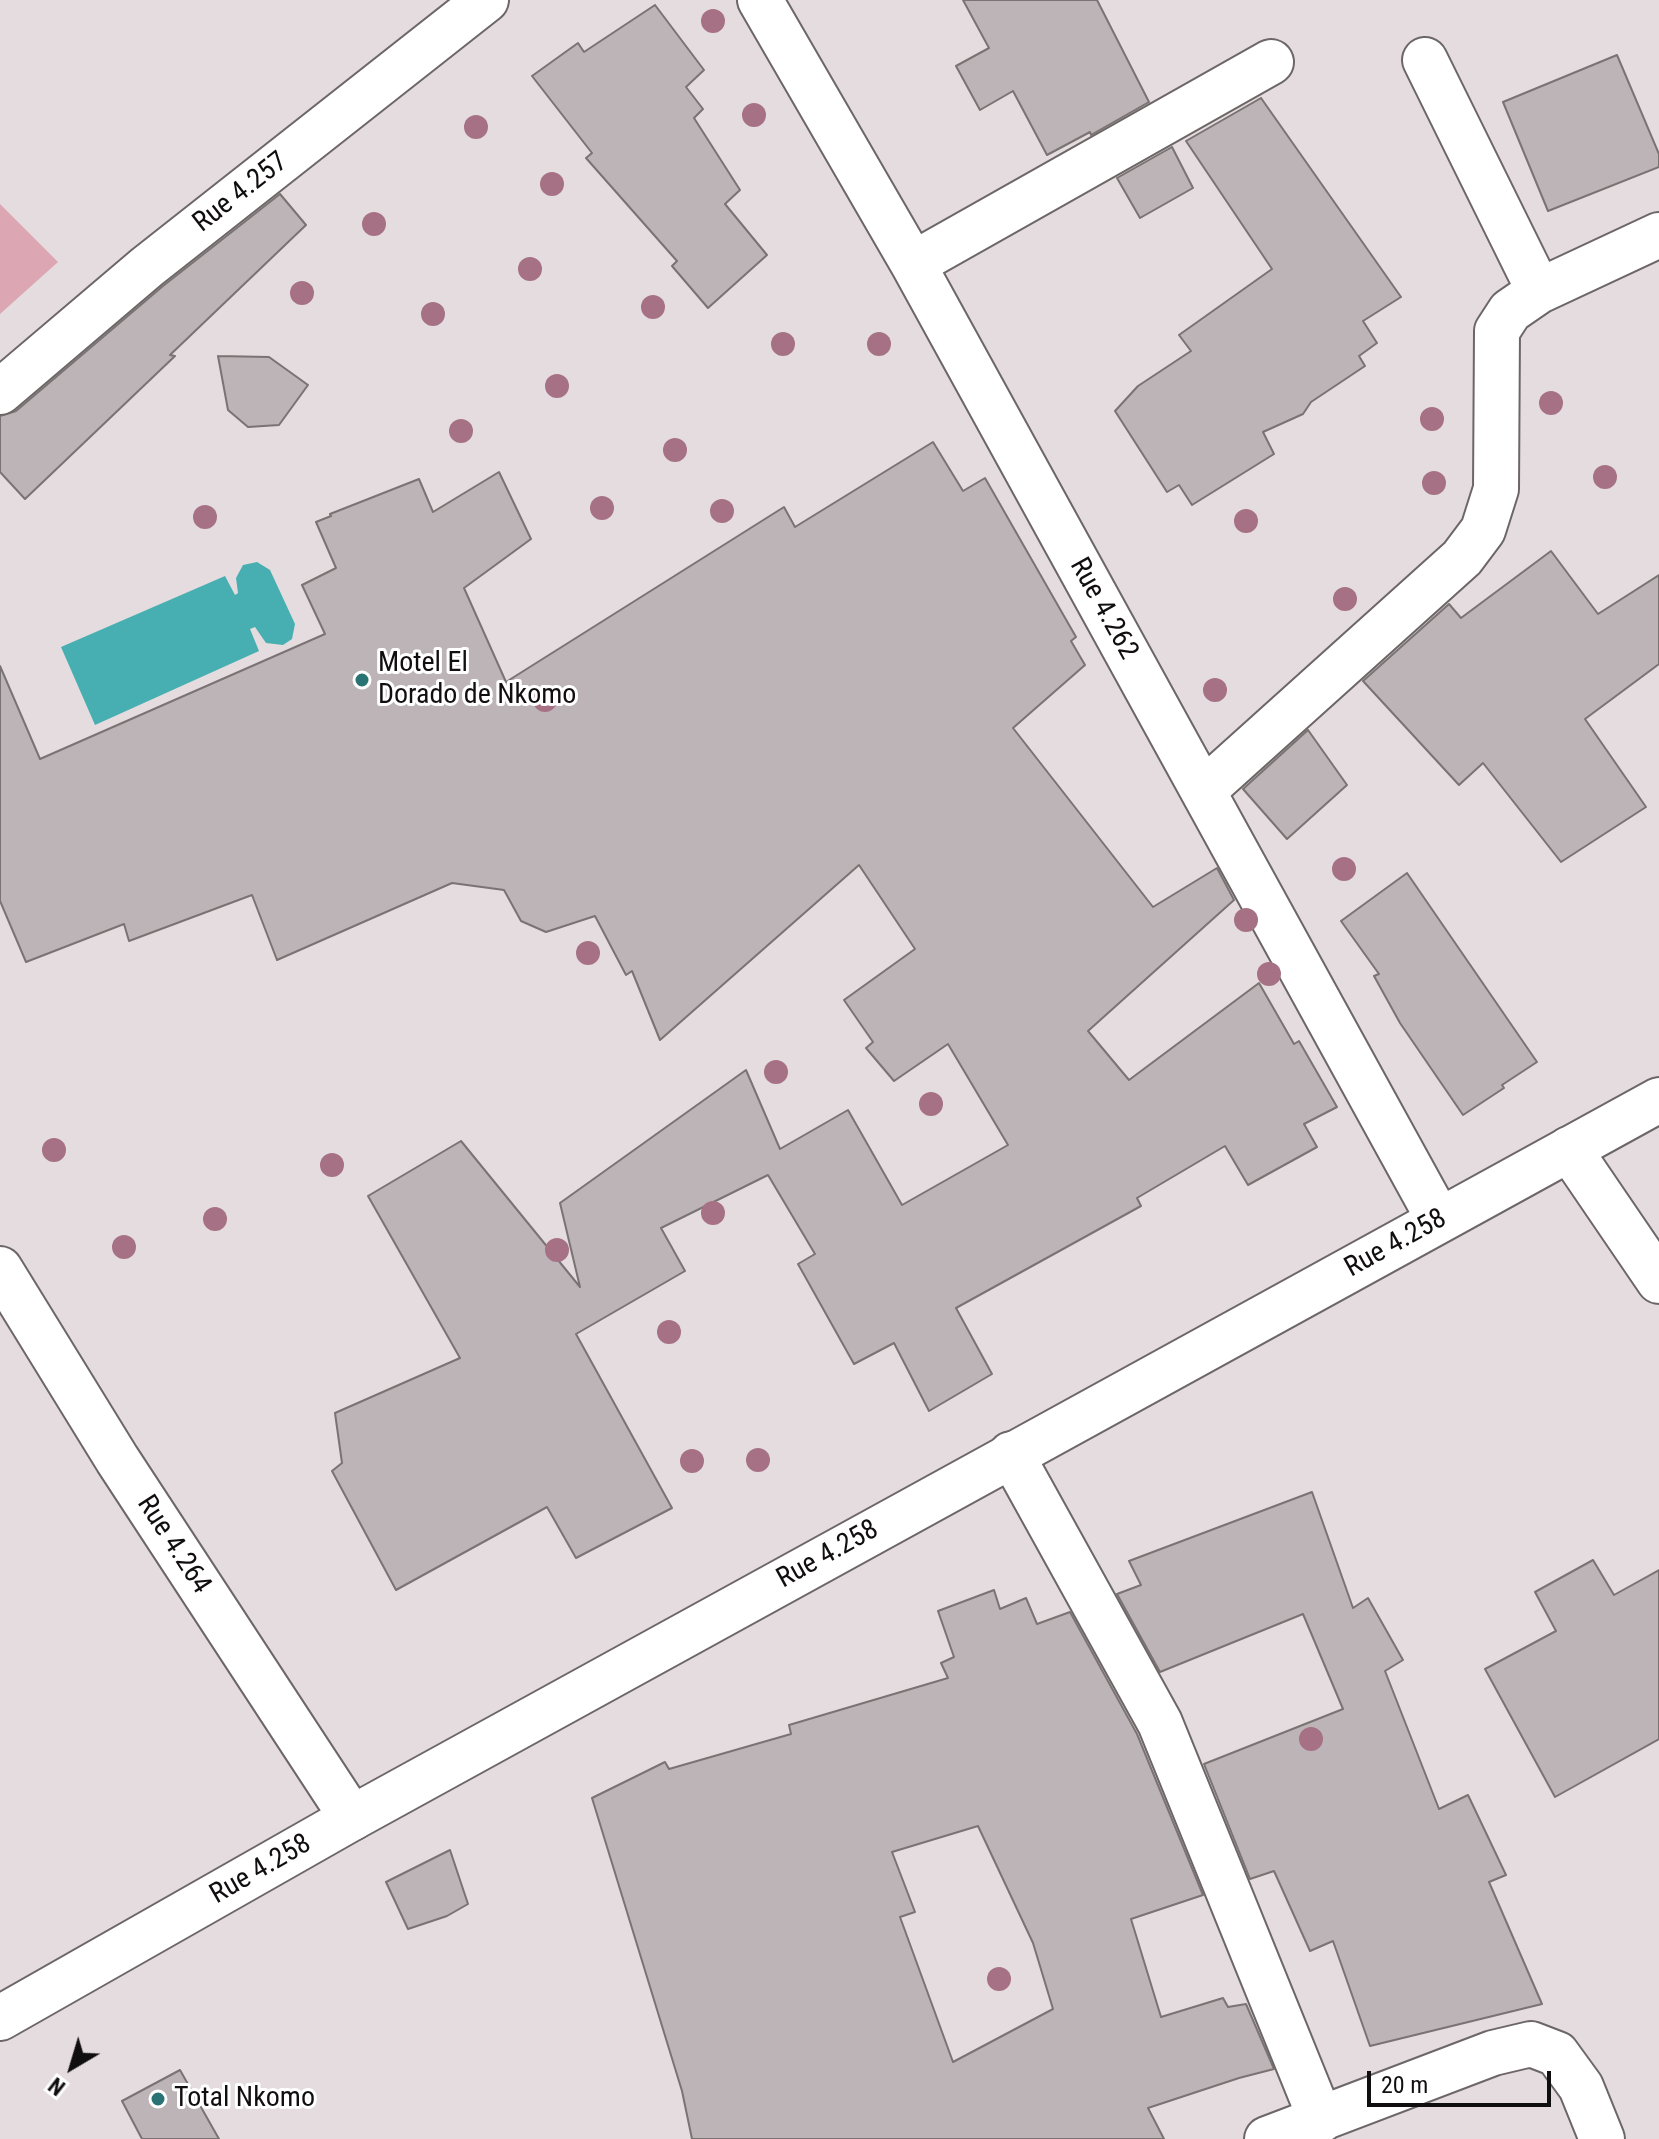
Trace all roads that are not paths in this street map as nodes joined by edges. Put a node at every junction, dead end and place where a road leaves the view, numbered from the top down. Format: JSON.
{"nodes":[{"id":1,"x":486,"y":0,"type":"edge"},
{"id":2,"x":760,"y":0,"type":"edge"},
{"id":3,"x":1425,"y":60,"type":"dead end"},
{"id":4,"x":1271,"y":62,"type":"dead end"},
{"id":5,"x":1659,"y":235,"type":"edge"},
{"id":6,"x":913,"y":264,"type":"junction"},
{"id":7,"x":1539,"y":291,"type":"junction"},
{"id":8,"x":0,"y":392,"type":"edge"},
{"id":9,"x":1203,"y":791,"type":"junction"},
{"id":10,"x":1659,"y":1100,"type":"edge"},
{"id":11,"x":1569,"y":1149,"type":"junction"},
{"id":12,"x":1439,"y":1220,"type":"junction"},
{"id":13,"x":0,"y":1269,"type":"edge"},
{"id":14,"x":1659,"y":1281,"type":"edge"},
{"id":15,"x":1011,"y":1454,"type":"junction"},
{"id":16,"x":352,"y":1818,"type":"junction"},
{"id":17,"x":0,"y":2018,"type":"edge"},
{"id":18,"x":1321,"y":2120,"type":"junction"},
{"id":19,"x":1267,"y":2139,"type":"edge"},
{"id":20,"x":1602,"y":2139,"type":"edge"}],
"edges":[{"from":1,"to":8,"type":"main road","name":"Rue 4.257"},
{"from":2,"to":6,"type":"main road","name":"Rue 4.262"},
{"from":3,"to":7,"type":"main road"},
{"from":4,"to":6,"type":"main road"},
{"from":5,"to":7,"type":"main road"},
{"from":6,"to":9,"type":"main road","name":"Rue 4.262"},
{"from":7,"to":9,"type":"main road"},
{"from":9,"to":12,"type":"main road","name":"Rue 4.262"},
{"from":10,"to":11,"type":"main road","name":"Rue 4.258"},
{"from":11,"to":12,"type":"main road","name":"Rue 4.258"},
{"from":11,"to":14,"type":"main road"},
{"from":12,"to":15,"type":"main road","name":"Rue 4.258"},
{"from":13,"to":16,"type":"main road","name":"Rue 4.264"},
{"from":15,"to":16,"type":"main road","name":"Rue 4.258"},
{"from":15,"to":18,"type":"main road"},
{"from":16,"to":17,"type":"main road","name":"Rue 4.258"},
{"from":18,"to":19,"type":"main road"},
{"from":18,"to":20,"type":"main road"}]}
